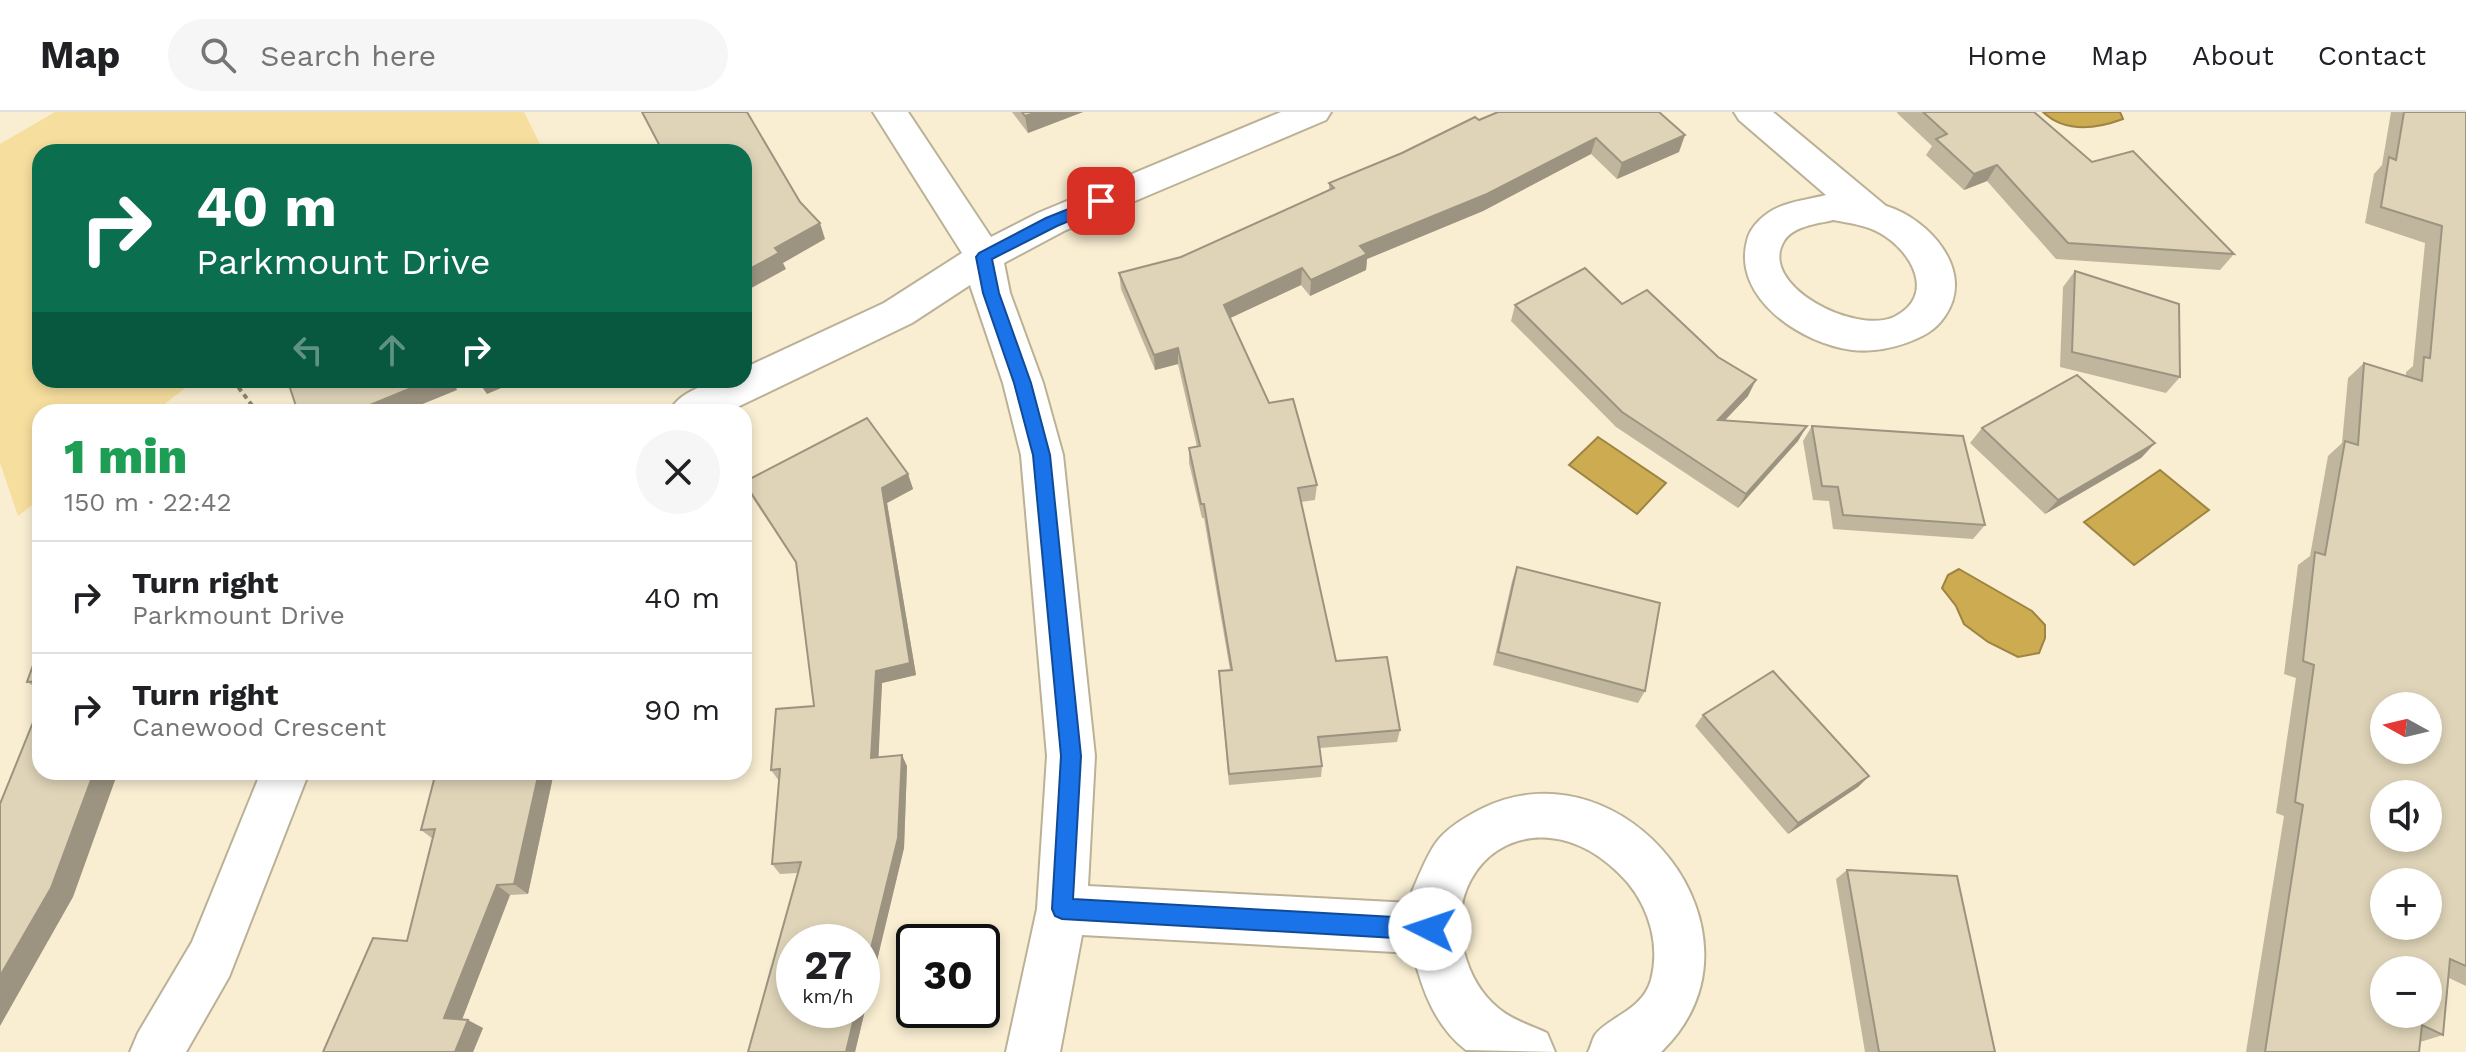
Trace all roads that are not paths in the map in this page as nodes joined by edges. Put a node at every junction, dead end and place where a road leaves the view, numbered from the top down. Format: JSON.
{"nodes":[{"id":1,"x":890,"y":112,"type":"edge"},
{"id":2,"x":1314,"y":112,"type":"edge"},
{"id":3,"x":1751,"y":112,"type":"edge"},
{"id":4,"x":1872,"y":214,"type":"junction"},
{"id":5,"x":984,"y":257,"type":"junction"},
{"id":6,"x":752,"y":382,"type":"edge"},
{"id":7,"x":740,"y":388,"type":"edge"},
{"id":8,"x":706,"y":404,"type":"edge"},
{"id":9,"x":282,"y":780,"type":"edge"},
{"id":10,"x":1062,"y":909,"type":"junction"},
{"id":11,"x":1430,"y":929,"type":"junction"},
{"id":12,"x":157,"y":1052,"type":"edge"},
{"id":13,"x":1033,"y":1052,"type":"edge"},
{"id":14,"x":1528,"y":1052,"type":"edge"},
{"id":15,"x":1615,"y":1052,"type":"edge"}],
"edges":[{"from":1,"to":5,"type":"street"},
{"from":2,"to":5,"type":"street"},
{"from":3,"to":4,"type":"street"},
{"from":4,"to":4,"type":"street"},
{"from":5,"to":6,"type":"street"},
{"from":5,"to":10,"type":"street"},
{"from":7,"to":8,"type":"street"},
{"from":9,"to":12,"type":"street"},
{"from":10,"to":11,"type":"street"},
{"from":10,"to":13,"type":"street"},
{"from":11,"to":14,"type":"street"},
{"from":11,"to":15,"type":"street"}]}
